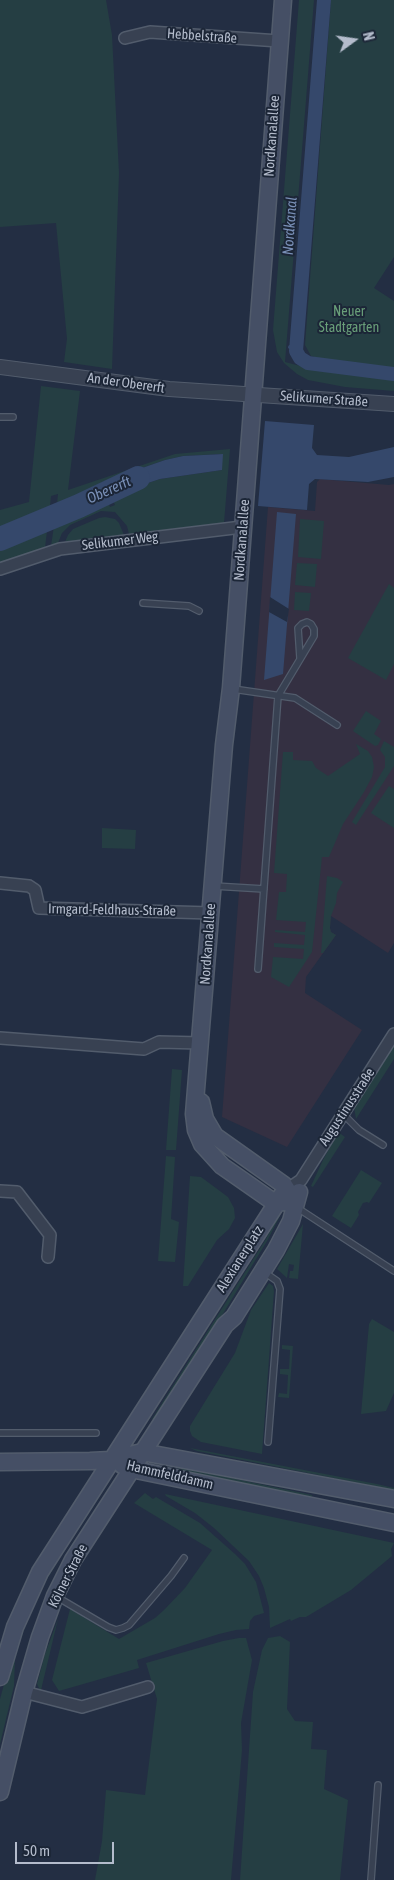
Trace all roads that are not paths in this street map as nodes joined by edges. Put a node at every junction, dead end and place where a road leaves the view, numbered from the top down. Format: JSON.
{"nodes":[{"id":1,"x":283,"y":0,"type":"edge"},
{"id":2,"x":125,"y":38,"type":"dead end"},
{"id":3,"x":279,"y":41,"type":"junction"},
{"id":4,"x":0,"y":367,"type":"edge"},
{"id":5,"x":253,"y":394,"type":"junction"},
{"id":6,"x":394,"y":404,"type":"edge"},
{"id":7,"x":0,"y":417,"type":"edge"},
{"id":8,"x":13,"y":417,"type":"dead end"},
{"id":9,"x":242,"y":528,"type":"junction"},
{"id":10,"x":0,"y":569,"type":"edge"},
{"id":11,"x":143,"y":603,"type":"dead end"},
{"id":12,"x":199,"y":611,"type":"dead end"},
{"id":13,"x":300,"y":658,"type":"junction"},
{"id":14,"x":230,"y":688,"type":"junction"},
{"id":15,"x":278,"y":696,"type":"junction"},
{"id":16,"x":337,"y":725,"type":"dead end"},
{"id":17,"x":0,"y":883,"type":"edge"},
{"id":18,"x":213,"y":886,"type":"junction"},
{"id":19,"x":264,"y":890,"type":"junction"},
{"id":20,"x":211,"y":913,"type":"junction"},
{"id":21,"x":258,"y":969,"type":"dead end"},
{"id":22,"x":394,"y":1034,"type":"edge"},
{"id":23,"x":0,"y":1038,"type":"edge"},
{"id":24,"x":201,"y":1043,"type":"junction"},
{"id":25,"x":343,"y":1114,"type":"junction"},
{"id":26,"x":383,"y":1145,"type":"dead end"},
{"id":27,"x":0,"y":1191,"type":"edge"},
{"id":28,"x":292,"y":1195,"type":"junction"},
{"id":29,"x":48,"y":1257,"type":"dead end"},
{"id":30,"x":263,"y":1271,"type":"junction"},
{"id":31,"x":394,"y":1271,"type":"edge"},
{"id":32,"x":225,"y":1325,"type":"junction"},
{"id":33,"x":0,"y":1433,"type":"edge"},
{"id":34,"x":96,"y":1433,"type":"dead end"},
{"id":35,"x":268,"y":1442,"type":"dead end"},
{"id":36,"x":142,"y":1452,"type":"junction"},
{"id":37,"x":111,"y":1460,"type":"junction"},
{"id":38,"x":0,"y":1462,"type":"edge"},
{"id":39,"x":131,"y":1469,"type":"junction"},
{"id":40,"x":394,"y":1499,"type":"edge"},
{"id":41,"x":392,"y":1522,"type":"edge"},
{"id":42,"x":184,"y":1558,"type":"dead end"},
{"id":43,"x":55,"y":1596,"type":"junction"},
{"id":44,"x":0,"y":1677,"type":"edge"},
{"id":45,"x":148,"y":1687,"type":"dead end"},
{"id":46,"x":24,"y":1692,"type":"junction"},
{"id":47,"x":378,"y":1785,"type":"dead end"},
{"id":48,"x":0,"y":1792,"type":"edge"},
{"id":49,"x":371,"y":1880,"type":"edge"}],
"edges":[{"from":1,"to":3,"type":"main road","name":"Nordkanalallee"},
{"from":2,"to":3,"type":"street","name":"Hebbelstraße"},
{"from":3,"to":5,"type":"main road","name":"Nordkanalallee"},
{"from":4,"to":5,"type":"street","name":"An der Obererft"},
{"from":5,"to":6,"type":"street","name":"Selikumer Straße"},
{"from":5,"to":9,"type":"main road","name":"Nordkanalallee"},
{"from":7,"to":8,"type":"lane"},
{"from":9,"to":10,"type":"street","name":"Selikumer Weg"},
{"from":9,"to":14,"type":"main road","name":"Nordkanalallee"},
{"from":11,"to":12,"type":"lane"},
{"from":13,"to":13,"type":"lane"},
{"from":13,"to":15,"type":"lane"},
{"from":14,"to":15,"type":"lane"},
{"from":14,"to":18,"type":"main road","name":"Nordkanalallee"},
{"from":15,"to":16,"type":"lane"},
{"from":15,"to":19,"type":"lane"},
{"from":17,"to":20,"type":"street","name":"Irmgard-Feldhaus-Straße"},
{"from":18,"to":19,"type":"lane"},
{"from":18,"to":20,"type":"main road","name":"Nordkanalallee"},
{"from":19,"to":21,"type":"lane"},
{"from":20,"to":24,"type":"main road","name":"Nordkanalallee"},
{"from":22,"to":25,"type":"street","name":"Augustinusstraße"},
{"from":23,"to":24,"type":"street"},
{"from":24,"to":28,"type":"main road","name":"Nordkanalallee"},
{"from":25,"to":26,"type":"lane"},
{"from":25,"to":28,"type":"street","name":"Augustinusstraße"},
{"from":27,"to":29,"type":"street"},
{"from":28,"to":30,"type":"main road","name":"Alexianerplatz"},
{"from":28,"to":31,"type":"lane"},
{"from":28,"to":32,"type":"main road","name":"Alexianerplatz"},
{"from":28,"to":37,"type":"main road","name":"Alexianerplatz"},
{"from":30,"to":32,"type":"main road","name":"Alexianerplatz"},
{"from":30,"to":35,"type":"lane"},
{"from":32,"to":36,"type":"main road","name":"Alexianerplatz"},
{"from":33,"to":34,"type":"lane"},
{"from":36,"to":37,"type":"main road","name":"Hammfelddamm"},
{"from":36,"to":39,"type":"main road","name":"Alexianerplatz"},
{"from":36,"to":40,"type":"main road","name":"Hammfelddamm"},
{"from":37,"to":38,"type":"main road"},
{"from":37,"to":39,"type":"main road","name":"Hammfelddamm"},
{"from":37,"to":44,"type":"main road","name":"Kölner Straße"},
{"from":39,"to":41,"type":"main road","name":"Hammfelddamm"},
{"from":39,"to":43,"type":"main road","name":"Kölner Straße"},
{"from":42,"to":43,"type":"lane"},
{"from":43,"to":46,"type":"main road","name":"Kölner Straße"},
{"from":45,"to":46,"type":"street"},
{"from":46,"to":48,"type":"main road","name":"Kölner Straße"},
{"from":47,"to":49,"type":"lane"}]}
